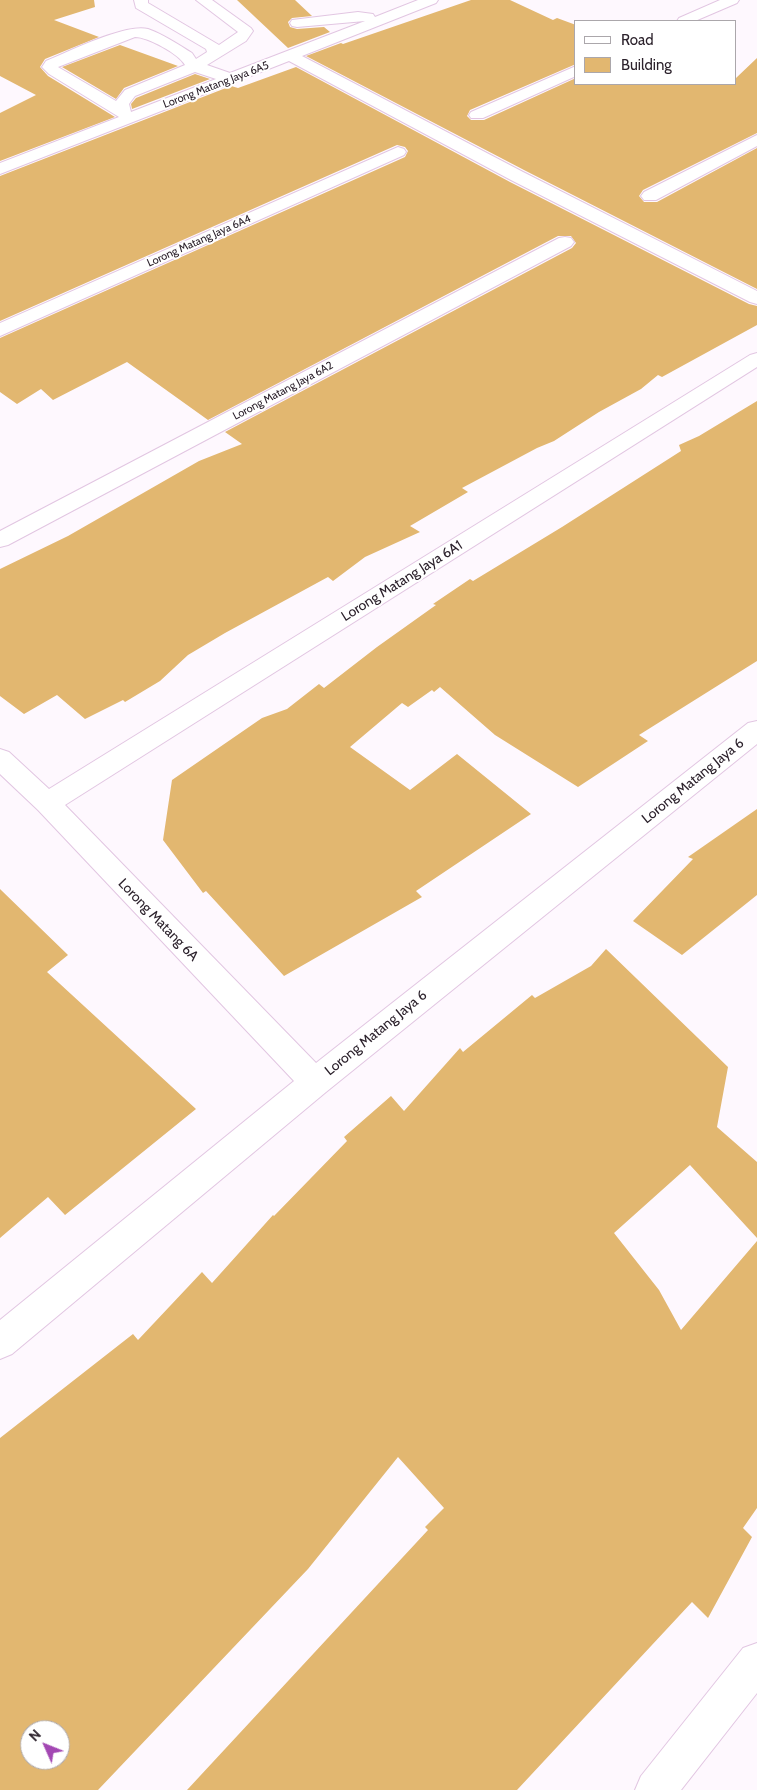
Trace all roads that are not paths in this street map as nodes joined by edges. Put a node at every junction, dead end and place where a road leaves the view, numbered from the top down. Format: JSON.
{"nodes":[{"id":1,"x":141,"y":0,"type":"edge"},
{"id":2,"x":203,"y":0,"type":"edge"},
{"id":3,"x":431,"y":0,"type":"edge"},
{"id":4,"x":732,"y":0,"type":"edge"},
{"id":5,"x":686,"y":20,"type":"edge"},
{"id":6,"x":376,"y":22,"type":"junction"},
{"id":7,"x":297,"y":23,"type":"dead end"},
{"id":8,"x":215,"y":53,"type":"junction"},
{"id":9,"x":291,"y":56,"type":"junction"},
{"id":10,"x":194,"y":67,"type":"junction"},
{"id":11,"x":574,"y":71,"type":"edge"},
{"id":12,"x":230,"y":79,"type":"junction"},
{"id":13,"x":125,"y":115,"type":"junction"},
{"id":14,"x":476,"y":115,"type":"dead end"},
{"id":15,"x":757,"y":140,"type":"edge"},
{"id":16,"x":398,"y":152,"type":"dead end"},
{"id":17,"x":0,"y":170,"type":"edge"},
{"id":18,"x":650,"y":196,"type":"dead end"},
{"id":19,"x":565,"y":242,"type":"dead end"},
{"id":20,"x":757,"y":298,"type":"edge"},
{"id":21,"x":0,"y":330,"type":"edge"},
{"id":22,"x":757,"y":359,"type":"edge"},
{"id":23,"x":0,"y":540,"type":"edge"},
{"id":24,"x":757,"y":730,"type":"edge"},
{"id":25,"x":0,"y":759,"type":"edge"},
{"id":26,"x":46,"y":804,"type":"junction"},
{"id":27,"x":315,"y":1082,"type":"junction"},
{"id":28,"x":0,"y":1342,"type":"edge"},
{"id":29,"x":757,"y":1662,"type":"edge"},
{"id":30,"x":655,"y":1790,"type":"edge"}],
"edges":[{"from":1,"to":8,"type":"street"},
{"from":2,"to":8,"type":"street"},
{"from":3,"to":6,"type":"street","name":"Lorong Matang Jaya 6A5"},
{"from":4,"to":5,"type":"street"},
{"from":6,"to":7,"type":"street"},
{"from":6,"to":9,"type":"street","name":"Lorong Matang Jaya 6A5"},
{"from":8,"to":10,"type":"street"},
{"from":9,"to":12,"type":"street","name":"Lorong Matang Jaya 6A5"},
{"from":9,"to":20,"type":"street"},
{"from":10,"to":12,"type":"street"},
{"from":10,"to":13,"type":"street"},
{"from":10,"to":13,"type":"street"},
{"from":11,"to":14,"type":"street"},
{"from":12,"to":13,"type":"street","name":"Lorong Matang Jaya 6A5"},
{"from":13,"to":17,"type":"street","name":"Lorong Matang Jaya 6A5"},
{"from":15,"to":18,"type":"street"},
{"from":16,"to":21,"type":"street","name":"Lorong Matang Jaya 6A4"},
{"from":19,"to":23,"type":"street","name":"Lorong Matang Jaya 6A2"},
{"from":22,"to":26,"type":"street","name":"Lorong Matang Jaya 6A1"},
{"from":24,"to":27,"type":"street","name":"Lorong Matang Jaya 6"},
{"from":25,"to":26,"type":"street","name":"Lorong Matang 6A"},
{"from":26,"to":27,"type":"street","name":"Lorong Matang 6A"},
{"from":27,"to":28,"type":"street","name":"Lorong Matang Jaya 6"},
{"from":29,"to":30,"type":"street"}]}
